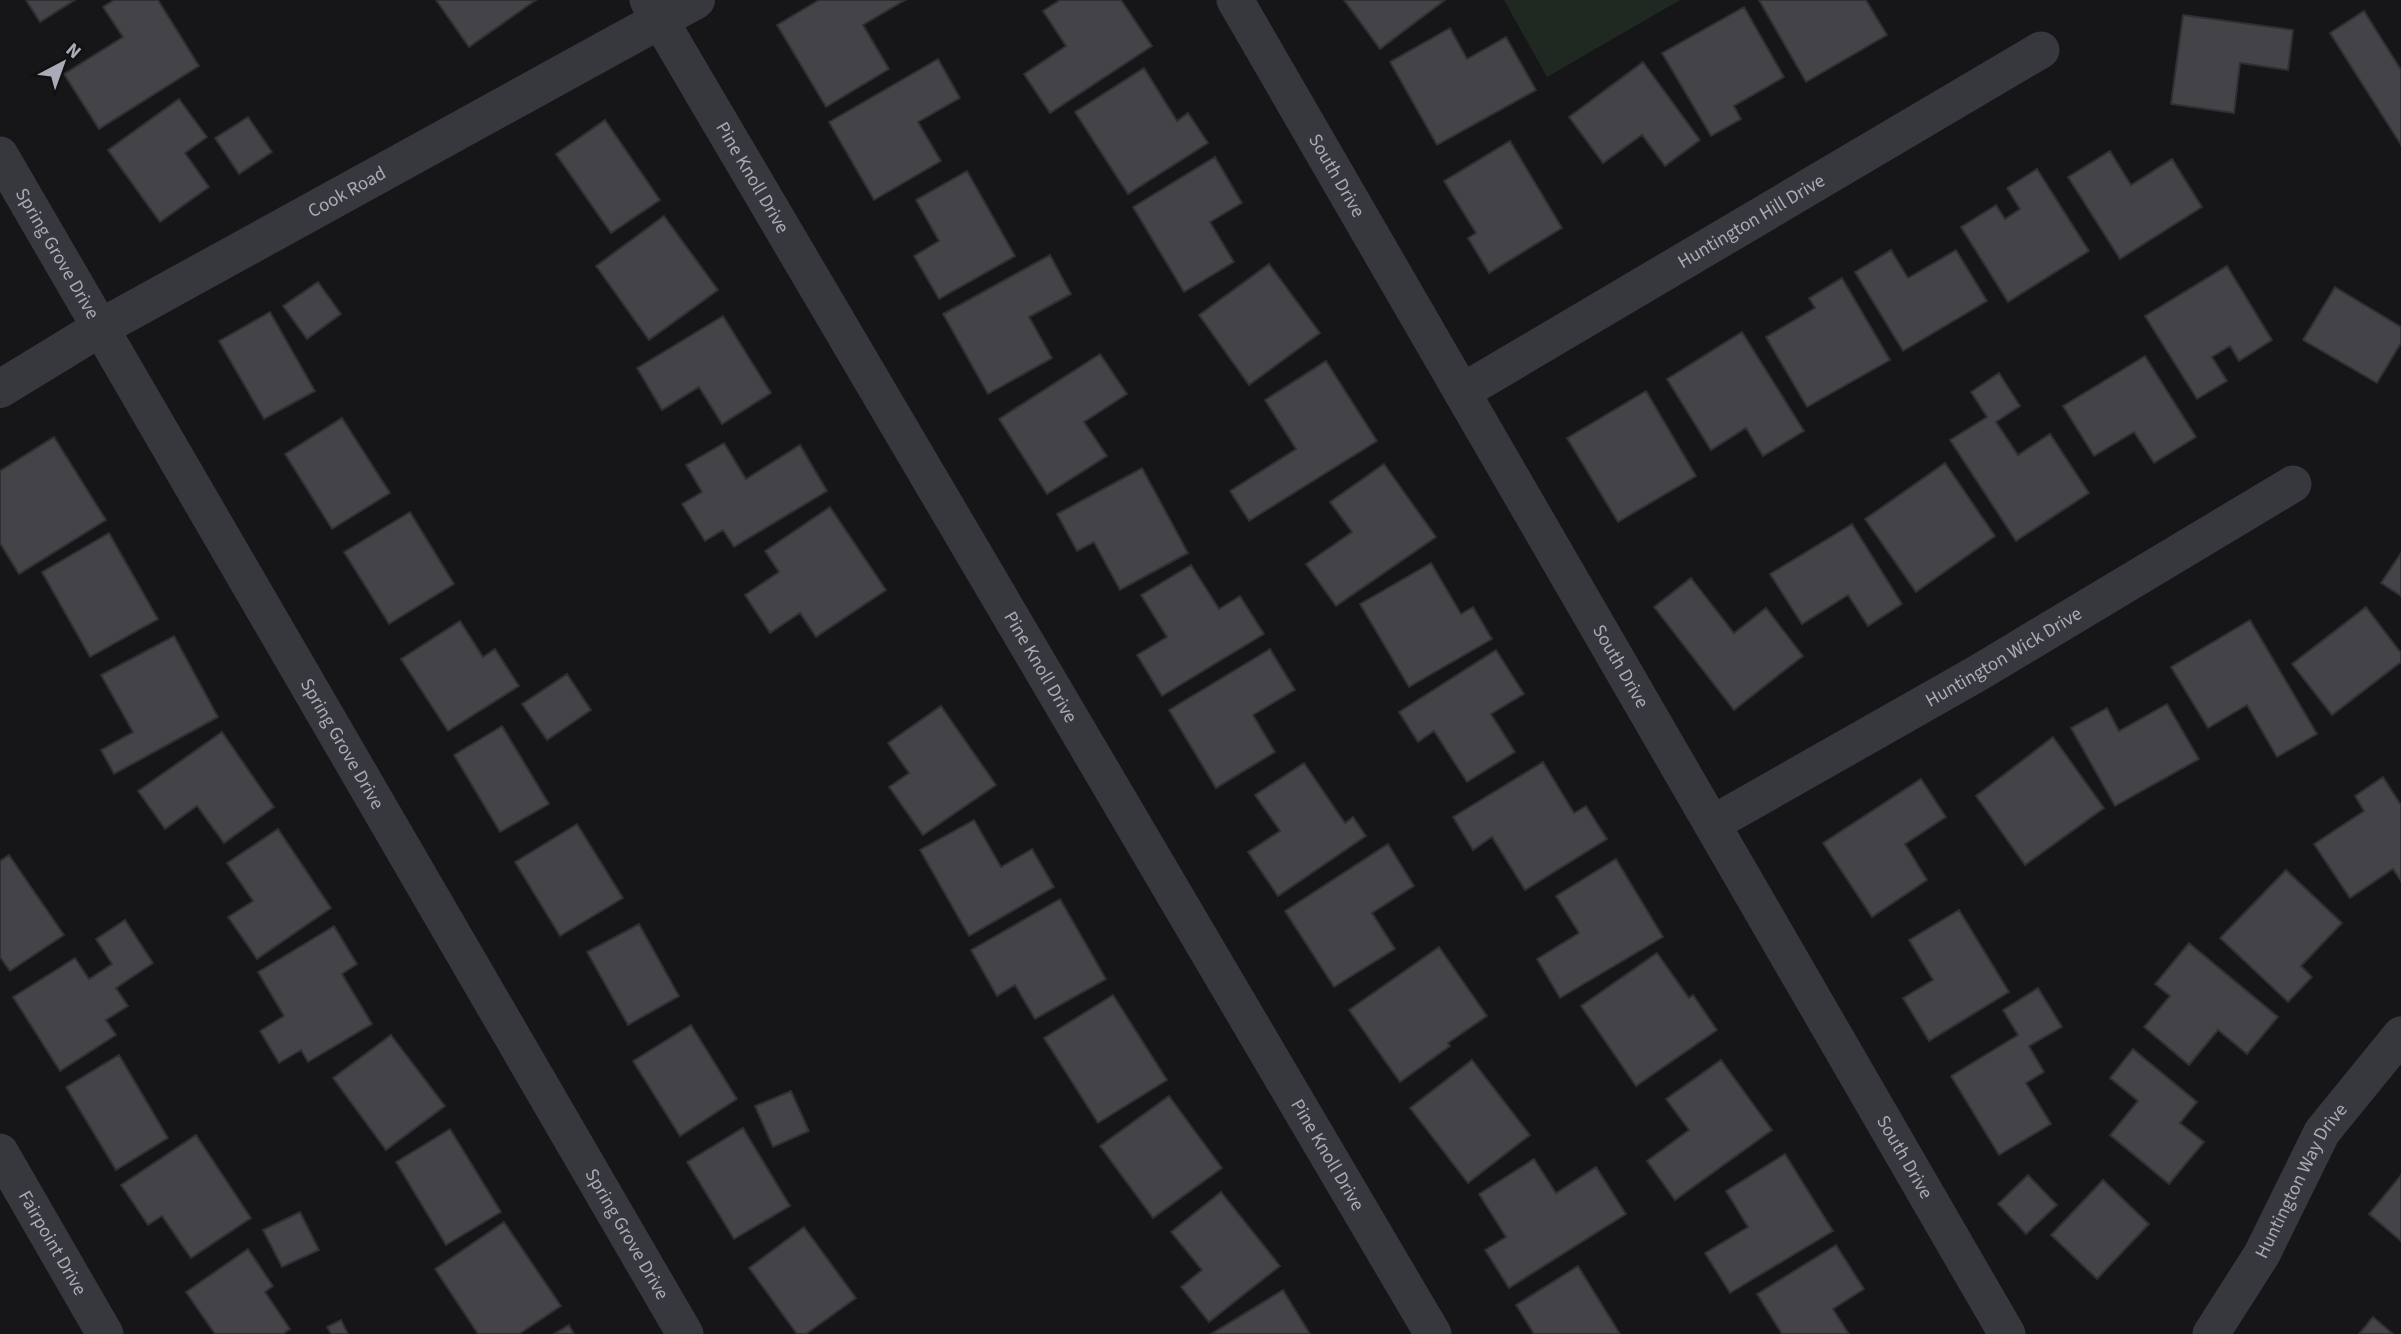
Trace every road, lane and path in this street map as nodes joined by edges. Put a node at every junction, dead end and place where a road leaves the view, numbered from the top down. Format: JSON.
{"nodes":[{"id":1,"x":696,"y":0,"type":"edge"},
{"id":2,"x":1235,"y":0,"type":"edge"},
{"id":3,"x":654,"y":11,"type":"edge"},
{"id":4,"x":2041,"y":50,"type":"dead end"},
{"id":5,"x":0,"y":155,"type":"edge"},
{"id":6,"x":100,"y":328,"type":"junction"},
{"id":7,"x":0,"y":388,"type":"edge"},
{"id":8,"x":1462,"y":392,"type":"junction"},
{"id":9,"x":2292,"y":484,"type":"dead end"},
{"id":10,"x":1712,"y":824,"type":"junction"},
{"id":11,"x":2401,"y":1035,"type":"edge"},
{"id":12,"x":0,"y":1152,"type":"edge"},
{"id":13,"x":105,"y":1334,"type":"edge"},
{"id":14,"x":685,"y":1334,"type":"edge"},
{"id":15,"x":1433,"y":1334,"type":"edge"},
{"id":16,"x":2007,"y":1334,"type":"edge"},
{"id":17,"x":2211,"y":1334,"type":"edge"}],
"edges":[{"from":1,"to":3,"type":"street","name":"Cook Road"},
{"from":2,"to":8,"type":"street","name":"South Drive"},
{"from":3,"to":6,"type":"street","name":"Cook Road"},
{"from":3,"to":15,"type":"street","name":"Pine Knoll Drive"},
{"from":4,"to":8,"type":"street","name":"Huntington Hill Drive"},
{"from":5,"to":6,"type":"street","name":"Spring Grove Drive"},
{"from":6,"to":7,"type":"street","name":"Cook Road"},
{"from":6,"to":14,"type":"street","name":"Spring Grove Drive"},
{"from":8,"to":10,"type":"street","name":"South Drive"},
{"from":9,"to":10,"type":"street","name":"Huntington Wick Drive"},
{"from":10,"to":16,"type":"street","name":"South Drive"},
{"from":11,"to":17,"type":"street","name":"Huntington Way Drive"},
{"from":12,"to":13,"type":"street","name":"Fairpoint Drive"}]}
